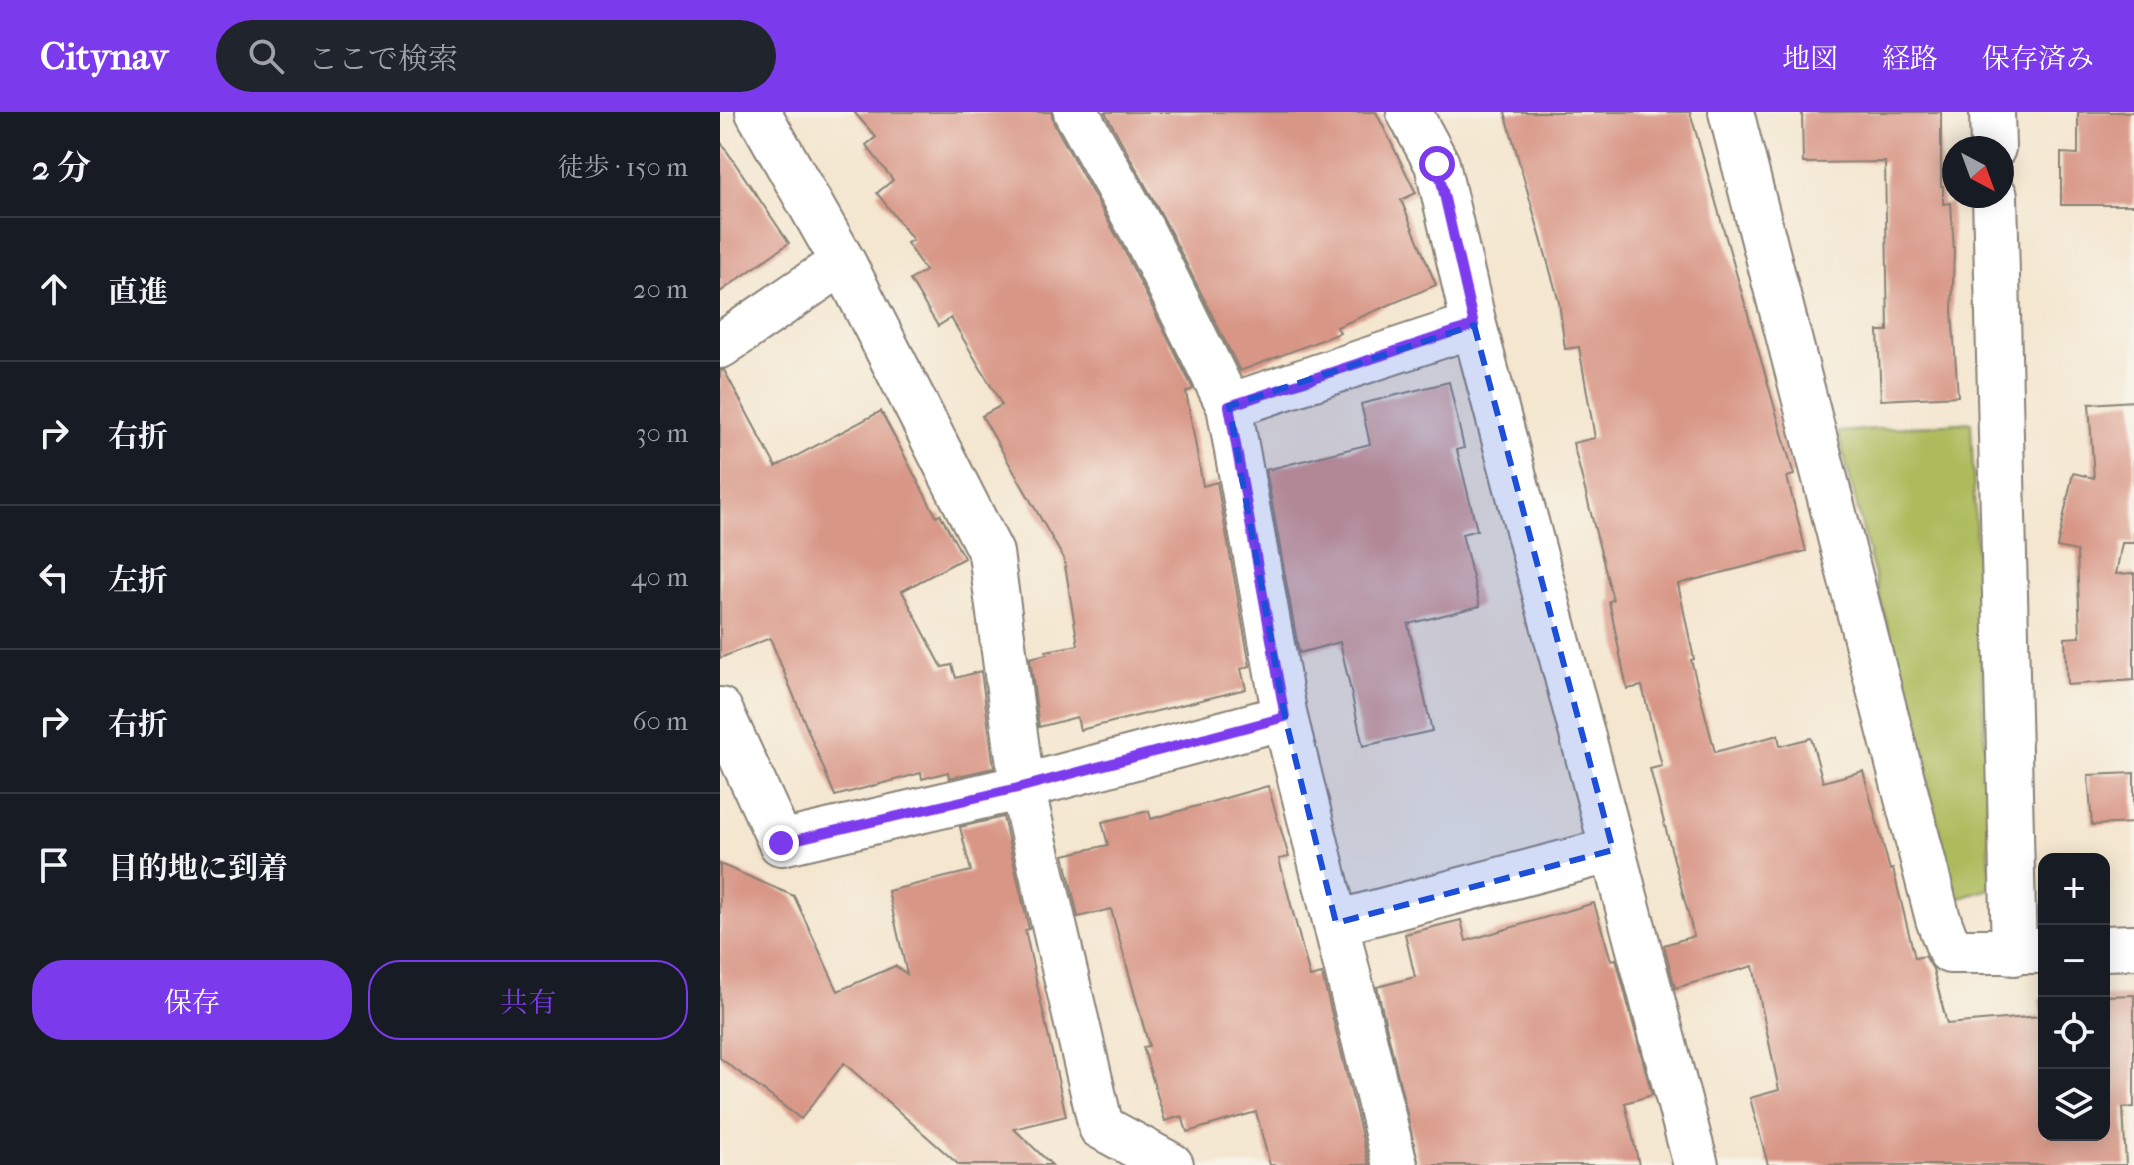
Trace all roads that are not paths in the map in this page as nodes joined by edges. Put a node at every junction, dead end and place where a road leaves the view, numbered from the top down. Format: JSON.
{"nodes":[{"id":1,"x":758,"y":112,"type":"edge"},
{"id":2,"x":1076,"y":112,"type":"edge"},
{"id":3,"x":1409,"y":112,"type":"edge"},
{"id":4,"x":1731,"y":112,"type":"edge"},
{"id":5,"x":1992,"y":112,"type":"edge"},
{"id":6,"x":1993,"y":136,"type":"edge"},
{"id":7,"x":1996,"y":208,"type":"edge"},
{"id":8,"x":843,"y":262,"type":"junction"},
{"id":9,"x":1474,"y":325,"type":"junction"},
{"id":10,"x":720,"y":346,"type":"edge"},
{"id":11,"x":1229,"y":406,"type":"junction"},
{"id":12,"x":720,"y":710,"type":"edge"},
{"id":13,"x":1285,"y":717,"type":"junction"},
{"id":14,"x":1022,"y":787,"type":"junction"},
{"id":15,"x":1613,"y":850,"type":"junction"},
{"id":16,"x":1336,"y":923,"type":"junction"},
{"id":17,"x":2134,"y":947,"type":"edge"},
{"id":18,"x":2110,"y":948,"type":"edge"},
{"id":19,"x":2029,"y":952,"type":"edge"},
{"id":20,"x":1171,"y":1165,"type":"edge"},
{"id":21,"x":1395,"y":1165,"type":"edge"},
{"id":22,"x":1696,"y":1165,"type":"edge"}],
"edges":[{"from":1,"to":8,"type":"street"},
{"from":2,"to":11,"type":"street"},
{"from":3,"to":9,"type":"street"},
{"from":4,"to":19,"type":"street"},
{"from":5,"to":6,"type":"street"},
{"from":7,"to":19,"type":"street"},
{"from":8,"to":10,"type":"street"},
{"from":8,"to":14,"type":"street"},
{"from":9,"to":11,"type":"street"},
{"from":9,"to":15,"type":"street"},
{"from":11,"to":13,"type":"street"},
{"from":12,"to":14,"type":"street"},
{"from":13,"to":14,"type":"street"},
{"from":13,"to":16,"type":"street"},
{"from":14,"to":20,"type":"street"},
{"from":15,"to":16,"type":"street"},
{"from":15,"to":22,"type":"street"},
{"from":16,"to":21,"type":"street"},
{"from":17,"to":18,"type":"street"}]}
